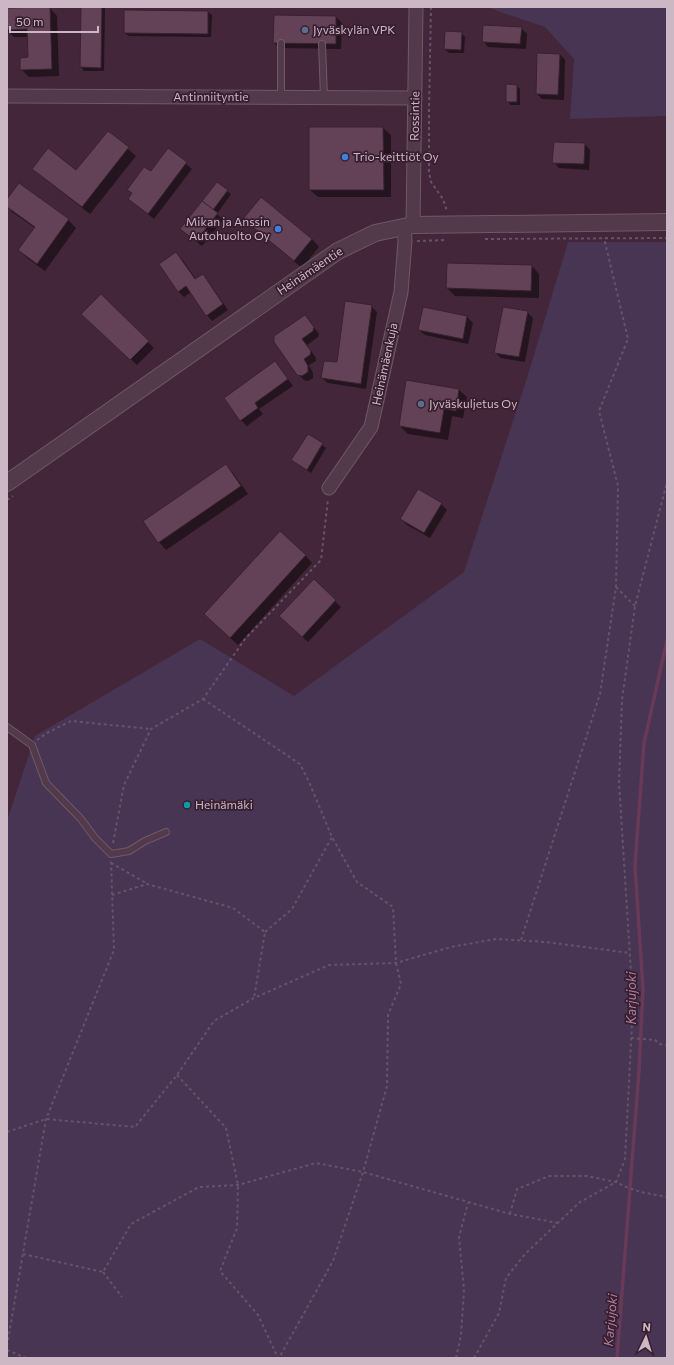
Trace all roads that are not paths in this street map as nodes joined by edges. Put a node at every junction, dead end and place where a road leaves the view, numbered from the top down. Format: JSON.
{"nodes":[{"id":1,"x":416,"y":7,"type":"edge"},
{"id":2,"x":281,"y":43,"type":"dead end"},
{"id":3,"x":322,"y":44,"type":"dead end"},
{"id":4,"x":7,"y":96,"type":"edge"},
{"id":5,"x":281,"y":97,"type":"junction"},
{"id":6,"x":324,"y":98,"type":"junction"},
{"id":7,"x":415,"y":98,"type":"junction"},
{"id":8,"x":667,"y":222,"type":"edge"},
{"id":9,"x":407,"y":231,"type":"junction"},
{"id":10,"x":329,"y":488,"type":"road end"},
{"id":11,"x":10,"y":489,"type":"edge"},
{"id":12,"x":7,"y":727,"type":"edge"},
{"id":13,"x":166,"y":832,"type":"dead end"}],
"edges":[{"from":1,"to":7,"type":"street","name":"Rossintie"},
{"from":2,"to":5,"type":"lane"},
{"from":3,"to":6,"type":"lane"},
{"from":4,"to":5,"type":"street","name":"Antinniityntie"},
{"from":5,"to":6,"type":"street","name":"Antinniityntie"},
{"from":6,"to":7,"type":"street","name":"Antinniityntie"},
{"from":7,"to":9,"type":"street","name":"Rossintie"},
{"from":8,"to":9,"type":"street","name":"Heinämäentie"},
{"from":9,"to":10,"type":"street","name":"Heinämäenkuja"},
{"from":9,"to":11,"type":"street","name":"Heinämäentie"},
{"from":12,"to":13,"type":"lane"}]}
